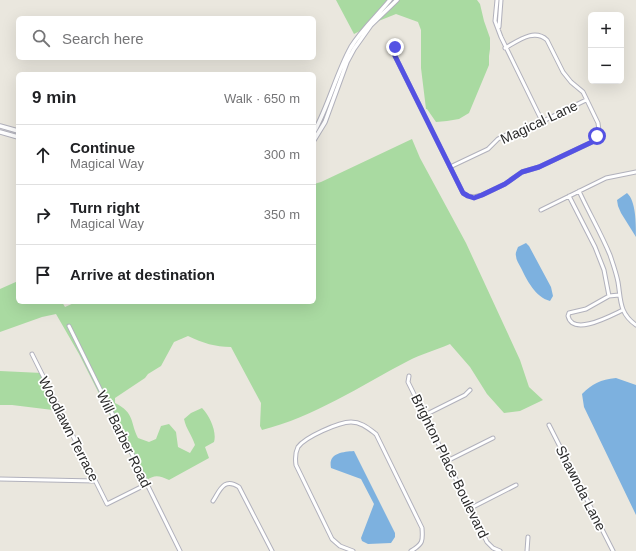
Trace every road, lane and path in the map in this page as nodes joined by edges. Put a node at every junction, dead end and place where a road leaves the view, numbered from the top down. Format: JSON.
{"nodes":[{"id":1,"x":390,"y":0,"type":"edge"},
{"id":2,"x":397,"y":0,"type":"edge"},
{"id":3,"x":497,"y":0,"type":"edge"},
{"id":4,"x":501,"y":0,"type":"edge"},
{"id":5,"x":499,"y":27,"type":"junction"},
{"id":6,"x":395,"y":47,"type":"dead end"},
{"id":7,"x":505,"y":48,"type":"junction"},
{"id":8,"x":586,"y":100,"type":"junction"},
{"id":9,"x":542,"y":121,"type":"junction"},
{"id":10,"x":0,"y":126,"type":"edge"},
{"id":11,"x":316,"y":128,"type":"edge"},
{"id":12,"x":16,"y":130,"type":"edge"},
{"id":13,"x":0,"y":132,"type":"edge"},
{"id":14,"x":16,"y":136,"type":"edge"},
{"id":15,"x":316,"y":137,"type":"edge"},
{"id":16,"x":450,"y":167,"type":"junction"},
{"id":17,"x":636,"y":172,"type":"edge"},
{"id":18,"x":579,"y":191,"type":"junction"},
{"id":19,"x":569,"y":196,"type":"junction"},
{"id":20,"x":541,"y":210,"type":"dead end"},
{"id":21,"x":619,"y":295,"type":"junction"},
{"id":22,"x":609,"y":296,"type":"junction"},
{"id":23,"x":623,"y":310,"type":"junction"},
{"id":24,"x":636,"y":325,"type":"edge"},
{"id":25,"x":69,"y":326,"type":"dead end"},
{"id":26,"x":32,"y":354,"type":"dead end"},
{"id":27,"x":409,"y":376,"type":"dead end"},
{"id":28,"x":470,"y":390,"type":"dead end"},
{"id":29,"x":425,"y":415,"type":"junction"},
{"id":30,"x":549,"y":425,"type":"dead end"},
{"id":31,"x":494,"y":438,"type":"dead end"},
{"id":32,"x":447,"y":461,"type":"junction"},
{"id":33,"x":0,"y":479,"type":"edge"},
{"id":34,"x":95,"y":481,"type":"junction"},
{"id":35,"x":146,"y":484,"type":"junction"},
{"id":36,"x":516,"y":485,"type":"dead end"},
{"id":37,"x":213,"y":501,"type":"dead end"},
{"id":38,"x":471,"y":508,"type":"junction"},
{"id":39,"x":528,"y":537,"type":"dead end"},
{"id":40,"x":180,"y":551,"type":"edge"},
{"id":41,"x":272,"y":551,"type":"edge"},
{"id":42,"x":354,"y":551,"type":"edge"},
{"id":43,"x":411,"y":551,"type":"edge"},
{"id":44,"x":500,"y":551,"type":"edge"},
{"id":45,"x":527,"y":551,"type":"edge"},
{"id":46,"x":613,"y":551,"type":"edge"}],
"edges":[{"from":1,"to":11,"type":"street"},
{"from":2,"to":15,"type":"street"},
{"from":3,"to":5,"type":"street"},
{"from":4,"to":5,"type":"street"},
{"from":5,"to":7,"type":"street"},
{"from":6,"to":16,"type":"street"},
{"from":7,"to":8,"type":"street"},
{"from":7,"to":9,"type":"street"},
{"from":8,"to":9,"type":"street","name":"Magical Lane"},
{"from":8,"to":16,"type":"street"},
{"from":9,"to":16,"type":"street","name":"Magical Lane"},
{"from":10,"to":12,"type":"street"},
{"from":13,"to":14,"type":"street"},
{"from":17,"to":18,"type":"street"},
{"from":18,"to":19,"type":"street"},
{"from":18,"to":21,"type":"street"},
{"from":19,"to":20,"type":"street"},
{"from":19,"to":22,"type":"street"},
{"from":21,"to":22,"type":"street"},
{"from":21,"to":23,"type":"street"},
{"from":22,"to":23,"type":"street"},
{"from":23,"to":24,"type":"street"},
{"from":25,"to":35,"type":"street","name":"Will Barber Road"},
{"from":26,"to":34,"type":"street","name":"Woodlawn Terrace"},
{"from":27,"to":29,"type":"street","name":"Brighton Place Boulevard"},
{"from":28,"to":29,"type":"street"},
{"from":29,"to":32,"type":"street","name":"Brighton Place Boulevard"},
{"from":30,"to":46,"type":"street","name":"Shawnda Lane"},
{"from":31,"to":32,"type":"street"},
{"from":32,"to":38,"type":"street","name":"Brighton Place Boulevard"},
{"from":33,"to":34,"type":"street"},
{"from":34,"to":35,"type":"street","name":"Woodlawn Terrace"},
{"from":35,"to":40,"type":"street","name":"Will Barber Road"},
{"from":36,"to":38,"type":"street"},
{"from":37,"to":41,"type":"street"},
{"from":38,"to":44,"type":"street","name":"Brighton Place Boulevard"},
{"from":39,"to":45,"type":"street"},
{"from":42,"to":43,"type":"street"}]}
